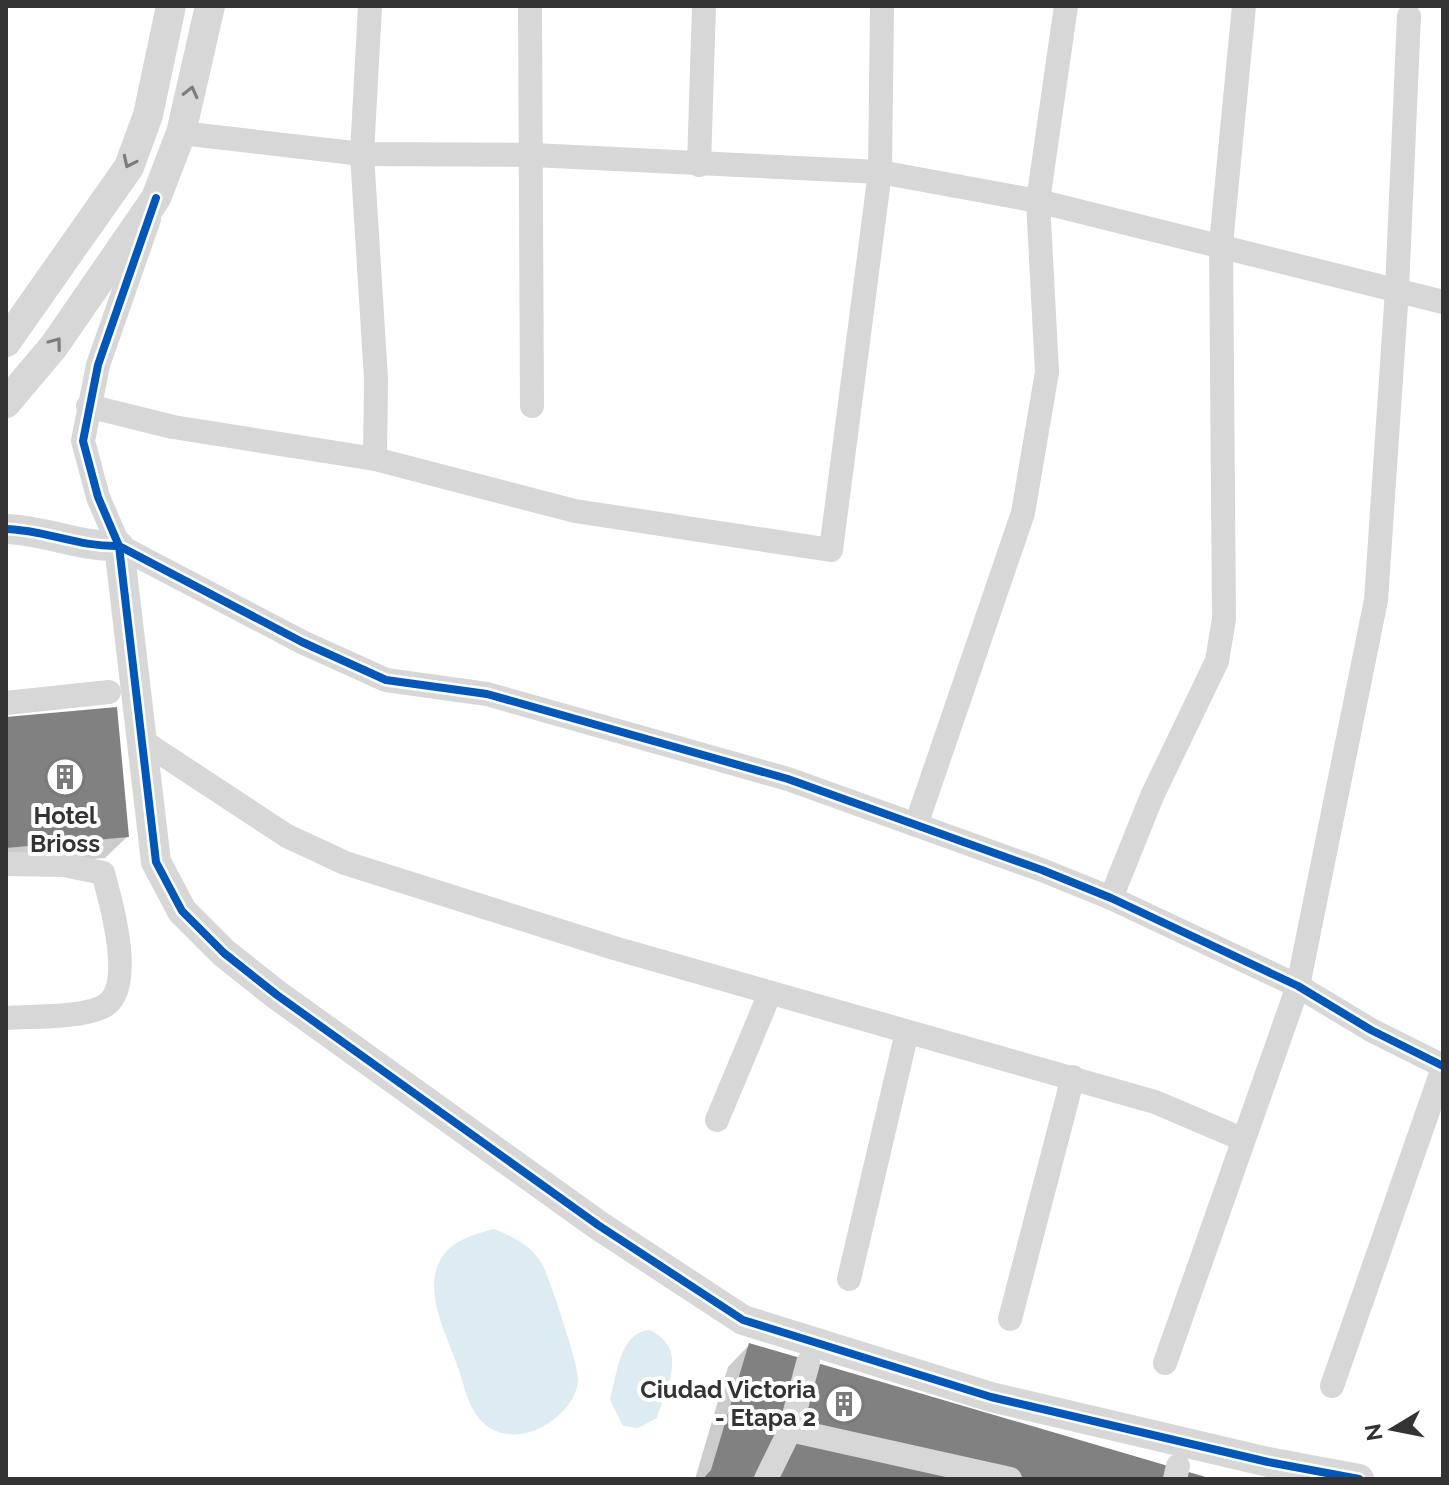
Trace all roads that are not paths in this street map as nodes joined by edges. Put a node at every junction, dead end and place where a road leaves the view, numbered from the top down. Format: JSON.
{"nodes":[{"id":1,"x":171,"y":6,"type":"edge"},
{"id":2,"x":210,"y":6,"type":"edge"},
{"id":3,"x":370,"y":6,"type":"edge"},
{"id":4,"x":530,"y":6,"type":"edge"},
{"id":5,"x":704,"y":6,"type":"edge"},
{"id":6,"x":882,"y":6,"type":"edge"},
{"id":7,"x":1066,"y":6,"type":"edge"},
{"id":8,"x":1244,"y":6,"type":"edge"},
{"id":9,"x":1409,"y":16,"type":"dead end"},
{"id":10,"x":181,"y":133,"type":"junction"},
{"id":11,"x":362,"y":154,"type":"junction"},
{"id":12,"x":533,"y":155,"type":"junction"},
{"id":13,"x":699,"y":165,"type":"junction"},
{"id":14,"x":880,"y":172,"type":"junction"},
{"id":15,"x":156,"y":198,"type":"junction"},
{"id":16,"x":1038,"y":201,"type":"junction"},
{"id":17,"x":1221,"y":244,"type":"junction"},
{"id":18,"x":1397,"y":290,"type":"junction"},
{"id":19,"x":1443,"y":302,"type":"edge"},
{"id":20,"x":6,"y":342,"type":"edge"},
{"id":21,"x":6,"y":403,"type":"edge"},
{"id":22,"x":88,"y":406,"type":"junction"},
{"id":23,"x":532,"y":406,"type":"dead end"},
{"id":24,"x":375,"y":459,"type":"junction"},
{"id":25,"x":6,"y":529,"type":"edge"},
{"id":26,"x":119,"y":546,"type":"junction"},
{"id":27,"x":109,"y":692,"type":"dead end"},
{"id":28,"x":6,"y":703,"type":"edge"},
{"id":29,"x":141,"y":740,"type":"junction"},
{"id":30,"x":916,"y":825,"type":"junction"},
{"id":31,"x":6,"y":864,"type":"edge"},
{"id":32,"x":1111,"y":898,"type":"junction"},
{"id":33,"x":1298,"y":986,"type":"junction"},
{"id":34,"x":770,"y":993,"type":"junction"},
{"id":35,"x":6,"y":1018,"type":"edge"},
{"id":36,"x":907,"y":1032,"type":"junction"},
{"id":37,"x":1443,"y":1067,"type":"edge"},
{"id":38,"x":1073,"y":1077,"type":"junction"},
{"id":39,"x":717,"y":1120,"type":"dead end"},
{"id":40,"x":1242,"y":1139,"type":"junction"},
{"id":41,"x":849,"y":1279,"type":"dead end"},
{"id":42,"x":1010,"y":1319,"type":"dead end"},
{"id":43,"x":808,"y":1363,"type":"dead end"},
{"id":44,"x":1165,"y":1363,"type":"dead end"},
{"id":45,"x":1332,"y":1386,"type":"dead end"},
{"id":46,"x":790,"y":1430,"type":"junction"},
{"id":47,"x":766,"y":1479,"type":"edge"},
{"id":48,"x":1010,"y":1479,"type":"edge"},
{"id":49,"x":1359,"y":1479,"type":"edge"}],
"edges":[{"from":1,"to":20,"type":"street","one_way":true},
{"from":10,"to":2,"type":"street","one_way":true},
{"from":3,"to":11,"type":"street"},
{"from":4,"to":12,"type":"street"},
{"from":5,"to":13,"type":"street"},
{"from":6,"to":14,"type":"street"},
{"from":7,"to":16,"type":"street"},
{"from":8,"to":17,"type":"street"},
{"from":9,"to":18,"type":"street"},
{"from":10,"to":11,"type":"street"},
{"from":10,"to":15,"type":"street"},
{"from":11,"to":12,"type":"street"},
{"from":11,"to":24,"type":"street"},
{"from":12,"to":13,"type":"street"},
{"from":12,"to":23,"type":"street"},
{"from":13,"to":14,"type":"street"},
{"from":14,"to":16,"type":"street"},
{"from":14,"to":24,"type":"street"},
{"from":21,"to":15,"type":"street","one_way":true},
{"from":15,"to":22,"type":"street"},
{"from":16,"to":17,"type":"street"},
{"from":16,"to":30,"type":"street"},
{"from":17,"to":18,"type":"street"},
{"from":17,"to":32,"type":"street"},
{"from":18,"to":19,"type":"street"},
{"from":18,"to":33,"type":"street"},
{"from":22,"to":24,"type":"street"},
{"from":22,"to":26,"type":"street"},
{"from":25,"to":26,"type":"street"},
{"from":26,"to":29,"type":"street"},
{"from":26,"to":30,"type":"street"},
{"from":27,"to":28,"type":"street"},
{"from":29,"to":34,"type":"street"},
{"from":29,"to":49,"type":"street"},
{"from":30,"to":32,"type":"street"},
{"from":31,"to":35,"type":"street"},
{"from":32,"to":33,"type":"street"},
{"from":33,"to":37,"type":"street"},
{"from":33,"to":40,"type":"street"},
{"from":34,"to":36,"type":"street"},
{"from":34,"to":39,"type":"street"},
{"from":36,"to":38,"type":"street"},
{"from":36,"to":41,"type":"street"},
{"from":37,"to":45,"type":"street"},
{"from":38,"to":40,"type":"street"},
{"from":38,"to":42,"type":"street"},
{"from":40,"to":44,"type":"street"},
{"from":43,"to":46,"type":"street"},
{"from":46,"to":47,"type":"street"},
{"from":46,"to":48,"type":"street"}]}
